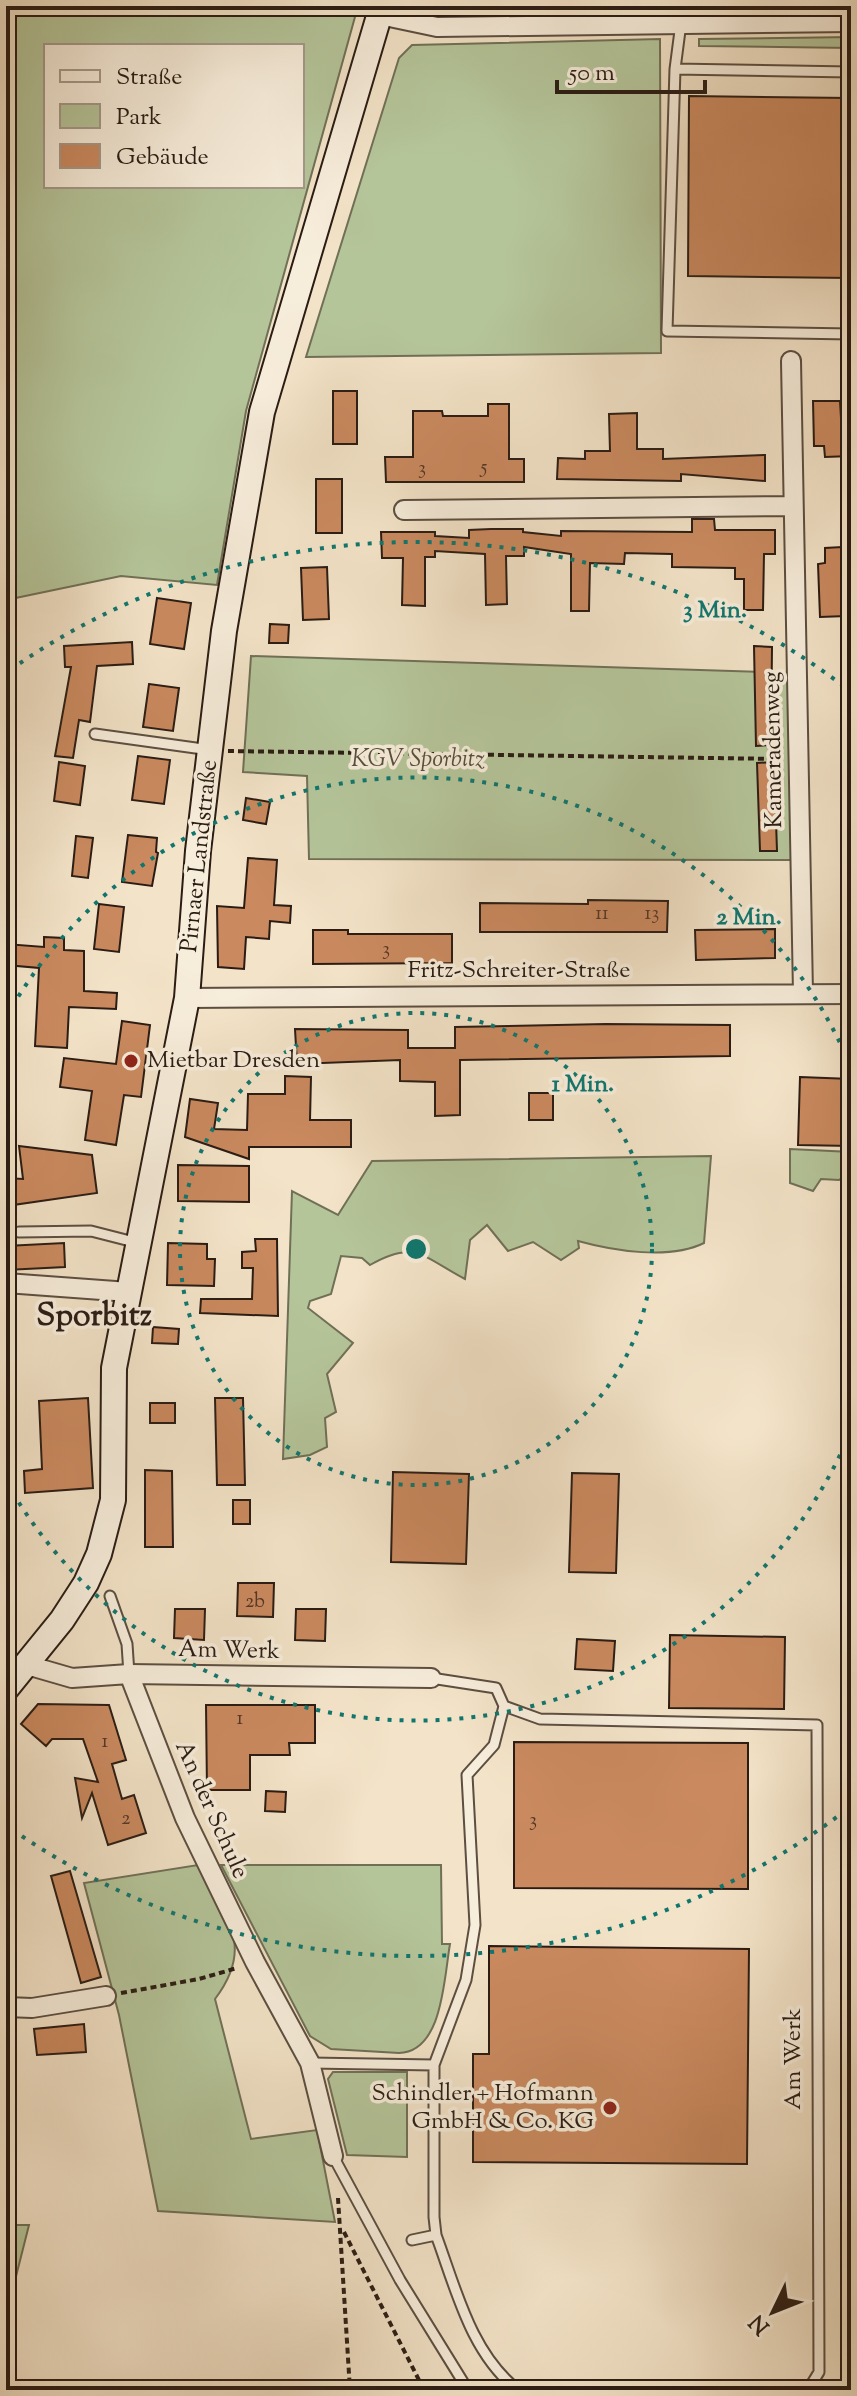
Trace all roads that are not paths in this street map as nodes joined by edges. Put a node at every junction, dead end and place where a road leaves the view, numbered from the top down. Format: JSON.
{"nodes":[{"id":1,"x":381,"y":10,"type":"edge"},
{"id":2,"x":681,"y":22,"type":"junction"},
{"id":3,"x":851,"y":22,"type":"edge"},
{"id":4,"x":675,"y":69,"type":"junction"},
{"id":5,"x":851,"y":72,"type":"edge"},
{"id":6,"x":851,"y":334,"type":"edge"},
{"id":7,"x":791,"y":361,"type":"dead end"},
{"id":8,"x":792,"y":506,"type":"junction"},
{"id":9,"x":404,"y":510,"type":"dead end"},
{"id":10,"x":95,"y":734,"type":"dead end"},
{"id":11,"x":210,"y":750,"type":"junction"},
{"id":12,"x":803,"y":993,"type":"junction"},
{"id":13,"x":851,"y":994,"type":"edge"},
{"id":14,"x":187,"y":998,"type":"junction"},
{"id":15,"x":19,"y":1232,"type":"dead end"},
{"id":16,"x":138,"y":1243,"type":"junction"},
{"id":17,"x":6,"y":1283,"type":"edge"},
{"id":18,"x":129,"y":1292,"type":"junction"},
{"id":19,"x":110,"y":1596,"type":"dead end"},
{"id":20,"x":27,"y":1665,"type":"junction"},
{"id":21,"x":129,"y":1674,"type":"junction"},
{"id":22,"x":431,"y":1678,"type":"joint"},
{"id":23,"x":6,"y":1689,"type":"edge"},
{"id":24,"x":504,"y":1706,"type":"junction"},
{"id":25,"x":106,"y":1996,"type":"road end"},
{"id":26,"x":6,"y":2007,"type":"edge"},
{"id":27,"x":310,"y":2063,"type":"junction"},
{"id":28,"x":434,"y":2065,"type":"junction"},
{"id":29,"x":333,"y":2156,"type":"joint"},
{"id":30,"x":436,"y":2235,"type":"junction"},
{"id":31,"x":412,"y":2240,"type":"dead end"},
{"id":32,"x":468,"y":2390,"type":"edge"},
{"id":33,"x":518,"y":2390,"type":"edge"},
{"id":34,"x":808,"y":2390,"type":"edge"}],
"edges":[{"from":1,"to":2,"type":"street"},
{"from":1,"to":11,"type":"street","name":"Pirnaer Landstraße"},
{"from":2,"to":3,"type":"street"},
{"from":2,"to":4,"type":"lane"},
{"from":4,"to":5,"type":"lane"},
{"from":4,"to":6,"type":"lane"},
{"from":7,"to":8,"type":"street","name":"Kameradenweg"},
{"from":8,"to":9,"type":"street"},
{"from":8,"to":12,"type":"street","name":"Kameradenweg"},
{"from":10,"to":11,"type":"lane"},
{"from":11,"to":14,"type":"street","name":"Pirnaer Landstraße"},
{"from":12,"to":13,"type":"street","name":"Fritz-Schreiter-Straße"},
{"from":12,"to":14,"type":"street","name":"Fritz-Schreiter-Straße"},
{"from":14,"to":16,"type":"street","name":"Pirnaer Landstraße"},
{"from":15,"to":16,"type":"lane"},
{"from":16,"to":18,"type":"street","name":"Pirnaer Landstraße"},
{"from":17,"to":18,"type":"street"},
{"from":18,"to":20,"type":"street","name":"Pirnaer Landstraße"},
{"from":19,"to":21,"type":"lane"},
{"from":20,"to":21,"type":"street","name":"Am Werk"},
{"from":20,"to":23,"type":"street","name":"Pirnaer Landstraße"},
{"from":21,"to":22,"type":"street","name":"Am Werk"},
{"from":21,"to":27,"type":"street","name":"An der Schule"},
{"from":22,"to":24,"type":"lane"},
{"from":24,"to":28,"type":"lane"},
{"from":24,"to":34,"type":"lane","name":"Am Werk"},
{"from":25,"to":26,"type":"street"},
{"from":27,"to":28,"type":"lane"},
{"from":27,"to":29,"type":"street"},
{"from":28,"to":30,"type":"lane"},
{"from":29,"to":32,"type":"lane"},
{"from":30,"to":31,"type":"lane"},
{"from":30,"to":33,"type":"lane"}]}
